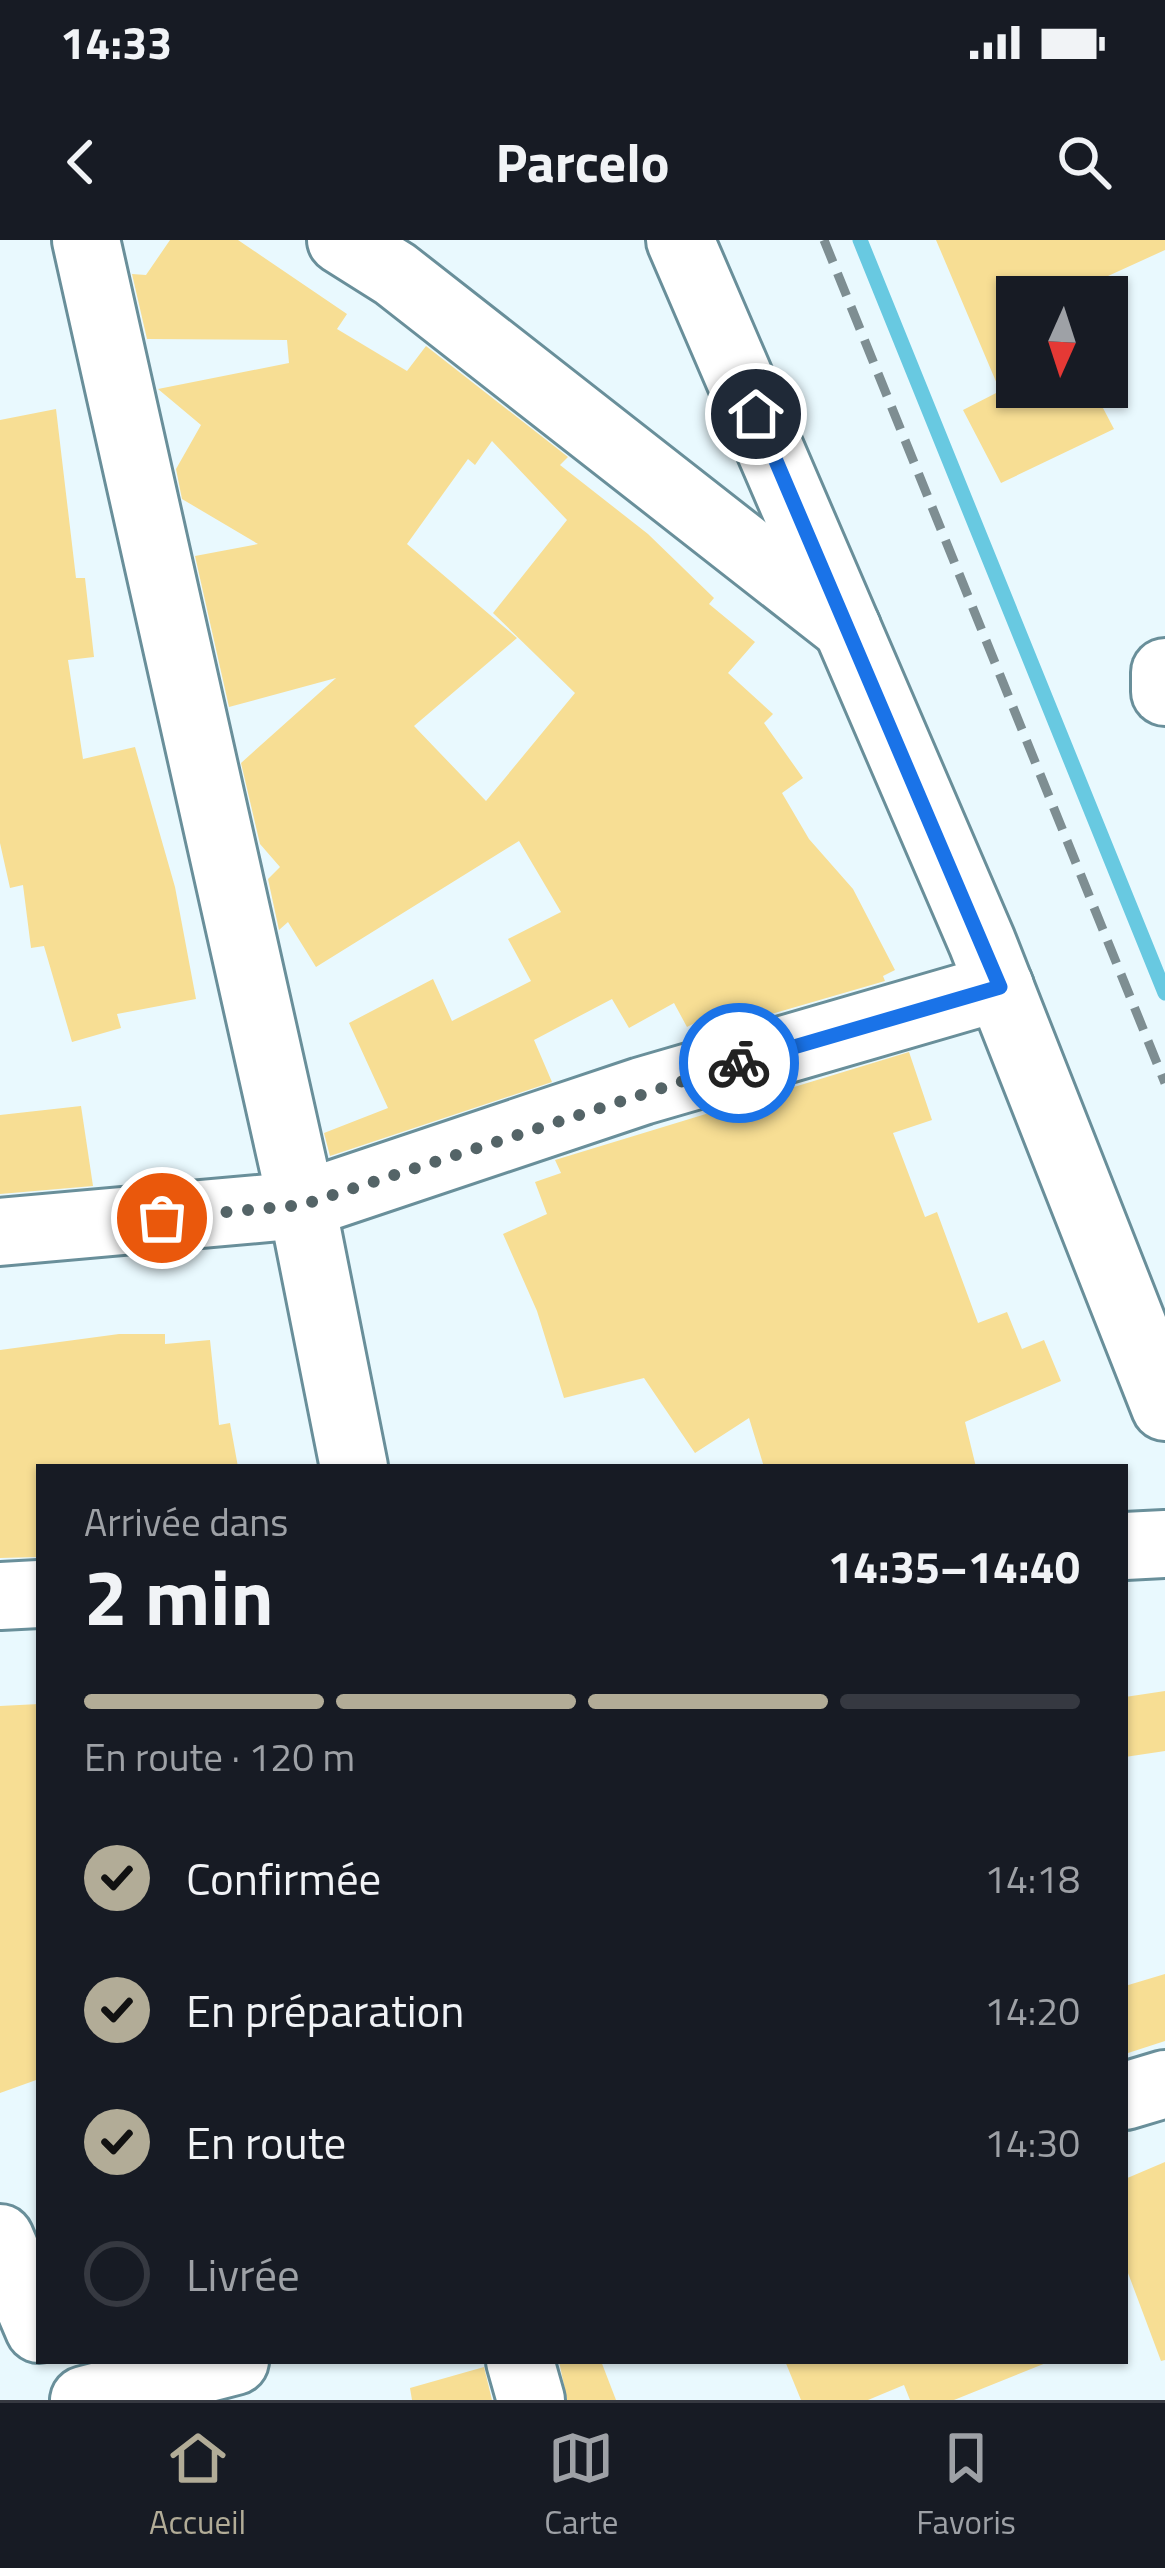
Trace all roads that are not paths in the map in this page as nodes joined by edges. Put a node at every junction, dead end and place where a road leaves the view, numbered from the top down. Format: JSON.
{"nodes":[{"id":1,"x":86,"y":240,"type":"edge"},
{"id":2,"x":341,"y":240,"type":"edge"},
{"id":3,"x":680,"y":240,"type":"edge"},
{"id":4,"x":851,"y":631,"type":"junction"},
{"id":5,"x":1000,"y":987,"type":"junction"},
{"id":6,"x":302,"y":1205,"type":"junction"},
{"id":7,"x":0,"y":1232,"type":"edge"},
{"id":8,"x":1165,"y":1407,"type":"edge"},
{"id":9,"x":353,"y":1464,"type":"edge"},
{"id":10,"x":1165,"y":1544,"type":"edge"},
{"id":11,"x":1128,"y":1546,"type":"edge"},
{"id":12,"x":36,"y":1594,"type":"edge"},
{"id":13,"x":0,"y":1596,"type":"edge"},
{"id":14,"x":1165,"y":2084,"type":"edge"},
{"id":15,"x":1128,"y":2095,"type":"edge"},
{"id":16,"x":0,"y":2238,"type":"edge"},
{"id":17,"x":31,"y":2335,"type":"edge"},
{"id":18,"x":47,"y":2364,"type":"edge"},
{"id":19,"x":224,"y":2364,"type":"edge"},
{"id":20,"x":521,"y":2364,"type":"edge"},
{"id":21,"x":66,"y":2400,"type":"edge"},
{"id":22,"x":84,"y":2400,"type":"edge"},
{"id":23,"x":531,"y":2400,"type":"edge"}],
"edges":[{"from":1,"to":6,"type":"street"},
{"from":2,"to":4,"type":"street"},
{"from":3,"to":4,"type":"street"},
{"from":4,"to":5,"type":"street"},
{"from":5,"to":6,"type":"street"},
{"from":5,"to":8,"type":"street"},
{"from":6,"to":7,"type":"street"},
{"from":6,"to":9,"type":"street"},
{"from":10,"to":11,"type":"street"},
{"from":12,"to":13,"type":"street"},
{"from":14,"to":15,"type":"street"},
{"from":16,"to":17,"type":"street"},
{"from":18,"to":21,"type":"street"},
{"from":19,"to":22,"type":"street"},
{"from":20,"to":23,"type":"street"}]}
